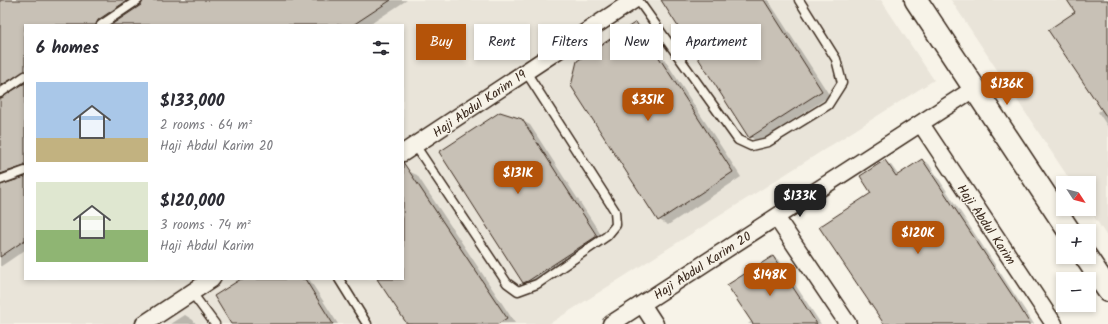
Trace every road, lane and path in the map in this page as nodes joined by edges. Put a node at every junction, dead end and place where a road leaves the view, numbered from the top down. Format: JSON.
{"nodes":[{"id":1,"x":138,"y":0,"type":"edge"},
{"id":2,"x":634,"y":0,"type":"edge"},
{"id":3,"x":638,"y":0,"type":"edge"},
{"id":4,"x":799,"y":0,"type":"edge"},
{"id":5,"x":916,"y":0,"type":"edge"},
{"id":6,"x":102,"y":24,"type":"edge"},
{"id":7,"x":526,"y":72,"type":"junction"},
{"id":8,"x":24,"y":77,"type":"edge"},
{"id":9,"x":975,"y":88,"type":"junction"},
{"id":10,"x":0,"y":93,"type":"edge"},
{"id":11,"x":921,"y":124,"type":"junction"},
{"id":12,"x":409,"y":149,"type":"edge"},
{"id":13,"x":24,"y":170,"type":"edge"},
{"id":14,"x":0,"y":180,"type":"edge"},
{"id":15,"x":776,"y":217,"type":"junction"},
{"id":16,"x":1064,"y":224,"type":"edge"},
{"id":17,"x":1091,"y":264,"type":"edge"},
{"id":18,"x":211,"y":280,"type":"edge"},
{"id":19,"x":340,"y":280,"type":"edge"},
{"id":20,"x":1108,"y":290,"type":"edge"},
{"id":21,"x":192,"y":293,"type":"junction"},
{"id":22,"x":642,"y":304,"type":"junction"},
{"id":23,"x":144,"y":324,"type":"edge"},
{"id":24,"x":214,"y":324,"type":"edge"},
{"id":25,"x":367,"y":324,"type":"edge"},
{"id":26,"x":611,"y":324,"type":"edge"},
{"id":27,"x":655,"y":324,"type":"edge"},
{"id":28,"x":848,"y":324,"type":"edge"},
{"id":29,"x":1054,"y":324,"type":"edge"}],
"edges":[{"from":1,"to":6,"type":"lane"},
{"from":2,"to":7,"type":"street","name":"Haji Abdul Karim 19"},
{"from":3,"to":4,"type":"lane"},
{"from":5,"to":9,"type":"main road"},
{"from":7,"to":12,"type":"street","name":"Haji Abdul Karim 19"},
{"from":7,"to":12,"type":"lane"},
{"from":8,"to":10,"type":"lane"},
{"from":9,"to":11,"type":"street","name":"Haji Abdul Karim 20"},
{"from":9,"to":16,"type":"main road"},
{"from":11,"to":15,"type":"street","name":"Haji Abdul Karim 20"},
{"from":11,"to":29,"type":"street","name":"Haji Abdul Karim"},
{"from":13,"to":14,"type":"lane"},
{"from":15,"to":22,"type":"street","name":"Haji Abdul Karim 20"},
{"from":15,"to":28,"type":"street"},
{"from":17,"to":20,"type":"main road"},
{"from":18,"to":21,"type":"street"},
{"from":19,"to":25,"type":"lane"},
{"from":21,"to":23,"type":"street"},
{"from":21,"to":24,"type":"lane"},
{"from":22,"to":26,"type":"street","name":"Haji Abdul Karim 20"},
{"from":22,"to":27,"type":"street"}]}
